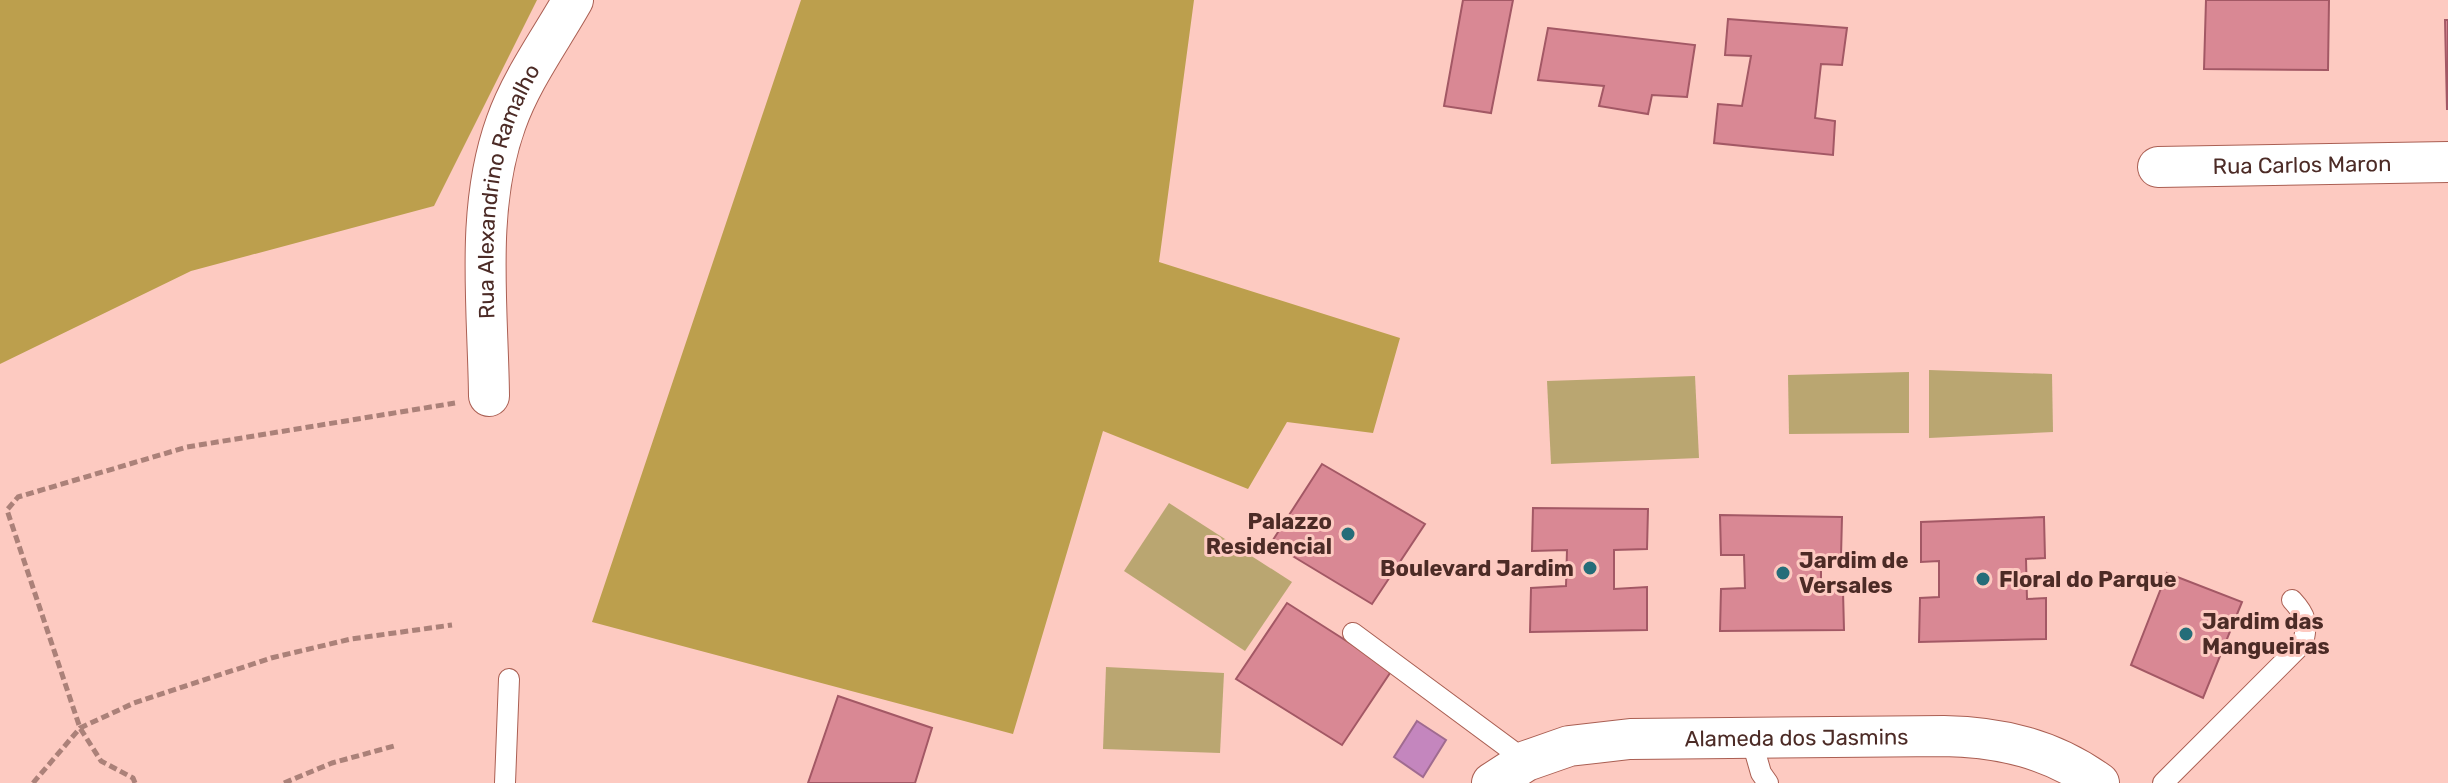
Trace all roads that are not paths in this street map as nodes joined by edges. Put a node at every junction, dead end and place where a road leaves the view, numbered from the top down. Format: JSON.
{"nodes":[{"id":1,"x":573,"y":0,"type":"edge"},
{"id":2,"x":2448,"y":162,"type":"edge"},
{"id":3,"x":2158,"y":167,"type":"dead end"},
{"id":4,"x":489,"y":396,"type":"road end"},
{"id":5,"x":2292,"y":600,"type":"dead end"},
{"id":6,"x":1353,"y":633,"type":"dead end"},
{"id":7,"x":509,"y":679,"type":"dead end"},
{"id":8,"x":1751,"y":738,"type":"junction"},
{"id":9,"x":1526,"y":761,"type":"junction"},
{"id":10,"x":505,"y":783,"type":"edge"},
{"id":11,"x":1492,"y":783,"type":"edge"},
{"id":12,"x":1768,"y":783,"type":"edge"},
{"id":13,"x":2099,"y":783,"type":"edge"},
{"id":14,"x":2163,"y":783,"type":"edge"}],
"edges":[{"from":1,"to":4,"type":"street","name":"Rua Alexandrino Ramalho"},
{"from":2,"to":3,"type":"street","name":"Rua Carlos Maron"},
{"from":5,"to":14,"type":"lane"},
{"from":6,"to":9,"type":"lane"},
{"from":7,"to":10,"type":"lane"},
{"from":8,"to":9,"type":"street","name":"Alameda dos Jasmins"},
{"from":8,"to":12,"type":"lane"},
{"from":8,"to":13,"type":"street","name":"Alameda dos Jasmins"},
{"from":9,"to":11,"type":"street","name":"Alameda dos Jasmins"}]}
